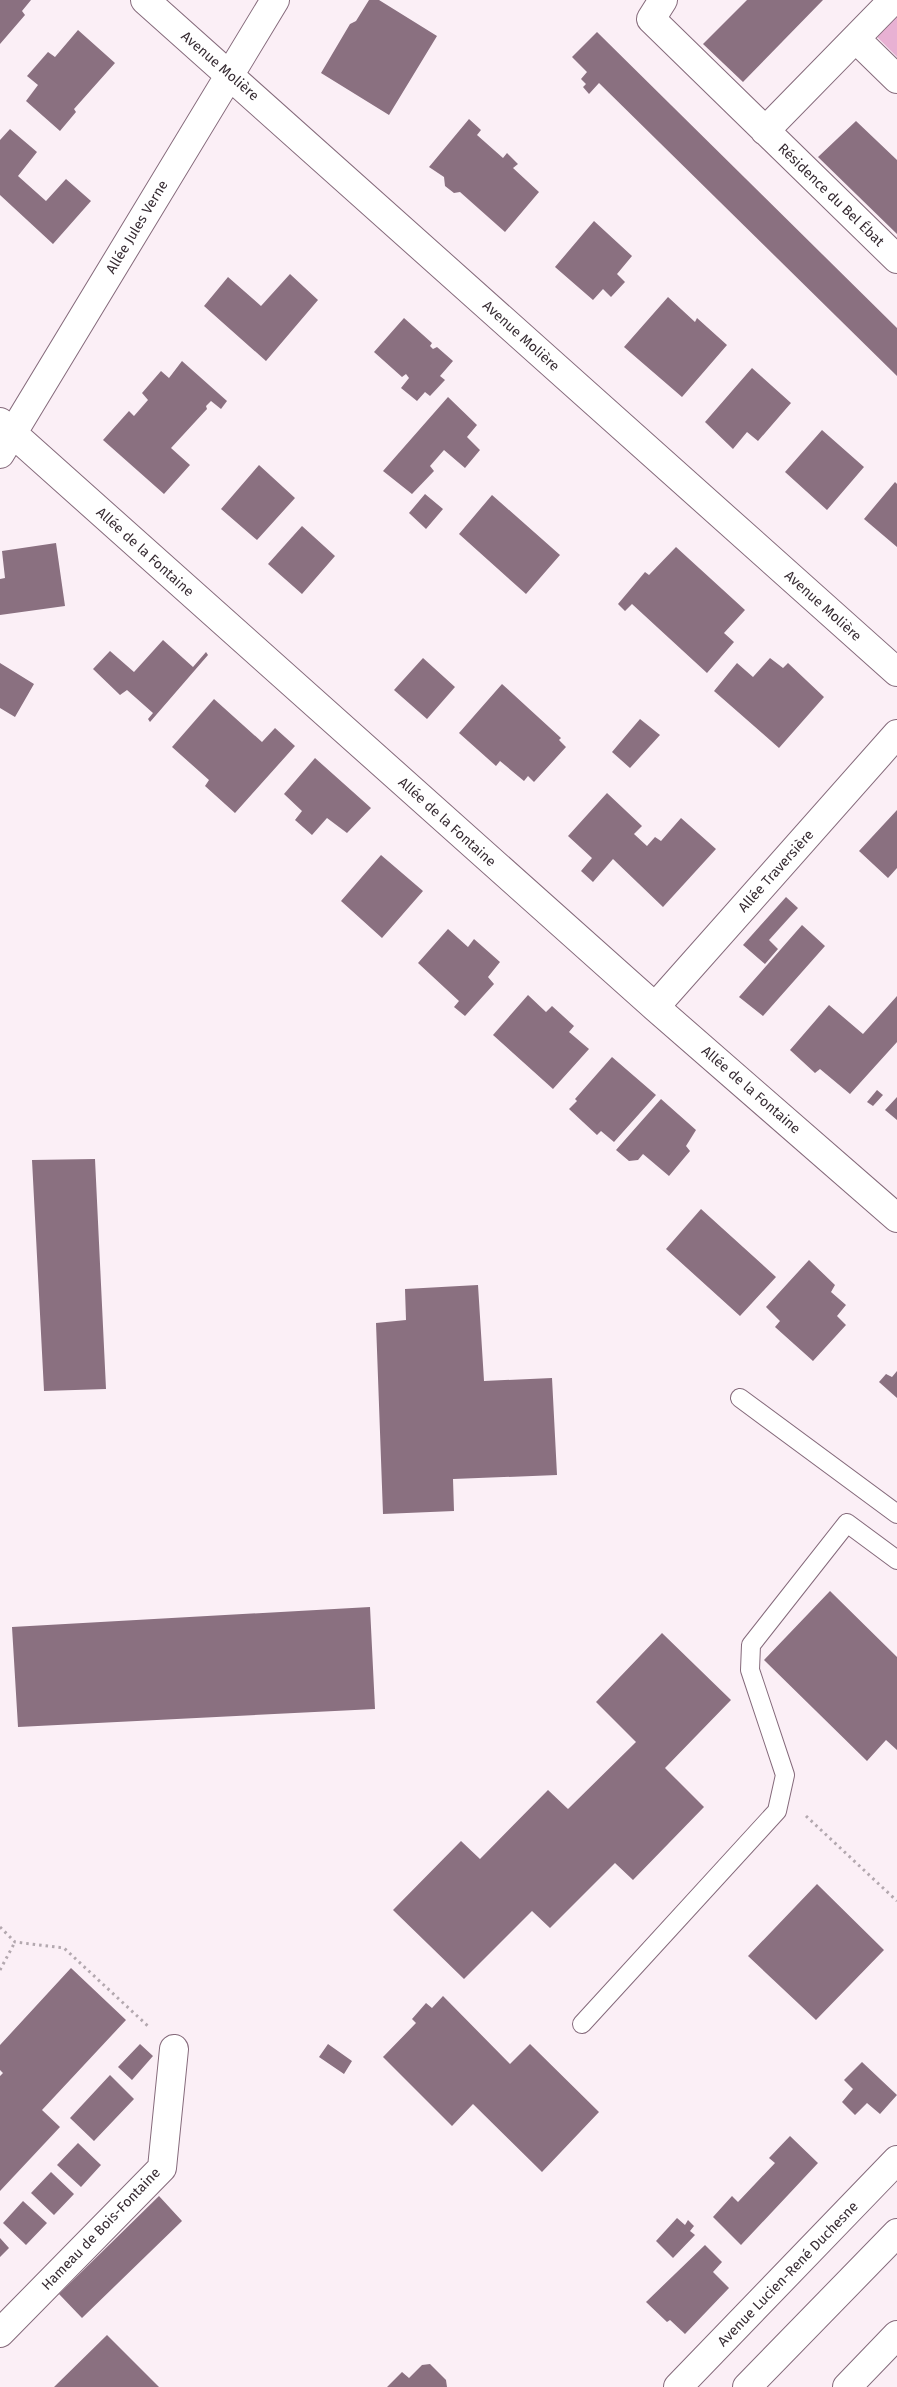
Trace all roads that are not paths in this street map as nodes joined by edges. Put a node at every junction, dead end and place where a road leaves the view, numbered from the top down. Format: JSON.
{"nodes":[{"id":1,"x":145,"y":0,"type":"edge"},
{"id":2,"x":275,"y":0,"type":"edge"},
{"id":3,"x":663,"y":0,"type":"edge"},
{"id":4,"x":893,"y":0,"type":"edge"},
{"id":5,"x":856,"y":39,"type":"junction"},
{"id":6,"x":229,"y":74,"type":"junction"},
{"id":7,"x":897,"y":79,"type":"edge"},
{"id":8,"x":765,"y":131,"type":"junction"},
{"id":9,"x":897,"y":260,"type":"edge"},
{"id":10,"x":4,"y":437,"type":"edge"},
{"id":11,"x":897,"y":672,"type":"edge"},
{"id":12,"x":897,"y":734,"type":"edge"},
{"id":13,"x":656,"y":1007,"type":"junction"},
{"id":14,"x":897,"y":1218,"type":"edge"},
{"id":15,"x":740,"y":1398,"type":"dead end"},
{"id":16,"x":897,"y":1514,"type":"edge"},
{"id":17,"x":897,"y":1560,"type":"edge"},
{"id":18,"x":582,"y":2024,"type":"dead end"},
{"id":19,"x":174,"y":2049,"type":"road end"},
{"id":20,"x":897,"y":2160,"type":"edge"},
{"id":21,"x":897,"y":2233,"type":"edge"},
{"id":22,"x":0,"y":2333,"type":"edge"},
{"id":23,"x":897,"y":2335,"type":"edge"},
{"id":24,"x":678,"y":2387,"type":"edge"},
{"id":25,"x":748,"y":2387,"type":"edge"},
{"id":26,"x":847,"y":2387,"type":"edge"}],
"edges":[{"from":1,"to":6,"type":"street","name":"Avenue Molière"},
{"from":2,"to":6,"type":"street","name":"Allée Jules Verne"},
{"from":3,"to":8,"type":"street","name":"Résidence du Bel Ébat"},
{"from":4,"to":5,"type":"street"},
{"from":5,"to":7,"type":"street"},
{"from":5,"to":8,"type":"street"},
{"from":6,"to":10,"type":"street","name":"Allée Jules Verne"},
{"from":6,"to":11,"type":"street","name":"Avenue Molière"},
{"from":8,"to":9,"type":"street","name":"Résidence du Bel Ébat"},
{"from":10,"to":13,"type":"street","name":"Allée de la Fontaine"},
{"from":12,"to":13,"type":"street","name":"Allée Traversière"},
{"from":13,"to":14,"type":"street","name":"Allée de la Fontaine"},
{"from":15,"to":16,"type":"lane"},
{"from":17,"to":18,"type":"lane"},
{"from":19,"to":22,"type":"street","name":"Hameau de Bois-Fontaine"},
{"from":20,"to":24,"type":"street","name":"Avenue Lucien-René Duchesne"},
{"from":21,"to":25,"type":"street"},
{"from":23,"to":26,"type":"street"}]}
